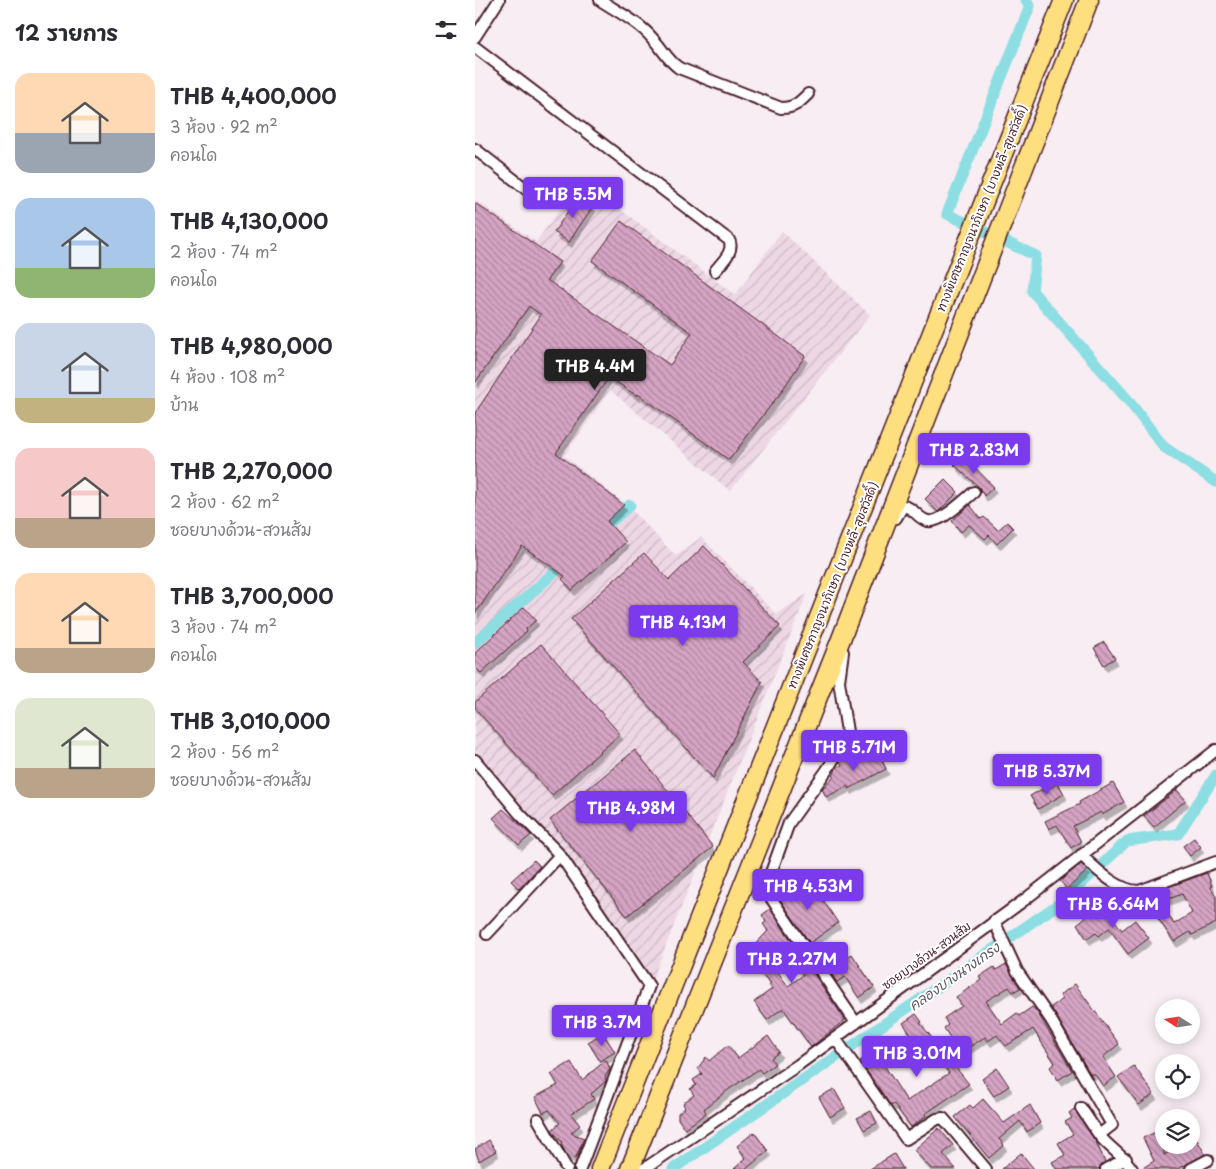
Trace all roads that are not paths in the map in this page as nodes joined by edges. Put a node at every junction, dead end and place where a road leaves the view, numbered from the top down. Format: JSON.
{"nodes":[{"id":1,"x":499,"y":0,"type":"edge"},
{"id":2,"x":599,"y":0,"type":"edge"},
{"id":3,"x":1064,"y":0,"type":"edge"},
{"id":4,"x":1089,"y":0,"type":"edge"},
{"id":5,"x":1095,"y":0,"type":"edge"},
{"id":6,"x":475,"y":37,"type":"edge"},
{"id":7,"x":475,"y":46,"type":"edge"},
{"id":8,"x":1071,"y":46,"type":"junction"},
{"id":9,"x":808,"y":94,"type":"dead end"},
{"id":10,"x":475,"y":149,"type":"edge"},
{"id":11,"x":540,"y":200,"type":"dead end"},
{"id":12,"x":715,"y":271,"type":"dead end"},
{"id":13,"x":974,"y":492,"type":"dead end"},
{"id":14,"x":1216,"y":750,"type":"edge"},
{"id":15,"x":475,"y":760,"type":"edge"},
{"id":16,"x":560,"y":855,"type":"junction"},
{"id":17,"x":1082,"y":856,"type":"junction"},
{"id":18,"x":1216,"y":862,"type":"edge"},
{"id":19,"x":994,"y":921,"type":"junction"},
{"id":20,"x":487,"y":934,"type":"dead end"},
{"id":21,"x":856,"y":1023,"type":"junction"},
{"id":22,"x":835,"y":1038,"type":"junction"},
{"id":23,"x":1081,"y":1108,"type":"dead end"},
{"id":24,"x":538,"y":1119,"type":"dead end"},
{"id":25,"x":1099,"y":1135,"type":"junction"},
{"id":26,"x":1126,"y":1159,"type":"junction"},
{"id":27,"x":1208,"y":1160,"type":"dead end"},
{"id":28,"x":567,"y":1169,"type":"edge"},
{"id":29,"x":580,"y":1169,"type":"edge"},
{"id":30,"x":600,"y":1169,"type":"edge"},
{"id":31,"x":630,"y":1169,"type":"edge"},
{"id":32,"x":643,"y":1169,"type":"edge"},
{"id":33,"x":986,"y":1169,"type":"edge"},
{"id":34,"x":1106,"y":1169,"type":"edge"},
{"id":35,"x":1132,"y":1169,"type":"edge"},
{"id":36,"x":1191,"y":1169,"type":"edge"}],
"edges":[{"from":1,"to":6,"type":"street"},
{"from":2,"to":9,"type":"street"},
{"from":3,"to":30,"type":"highway","name":"ทางพิเศษกาญจนาภิเษก (บางพลี-สุขสวัสดิ์)"},
{"from":4,"to":8,"type":"highway","name":"ทางพิเศษกาญจนาภิเษก (บางพลี-สุขสวัสดิ์)"},
{"from":5,"to":8,"type":"highway"},
{"from":7,"to":12,"type":"street"},
{"from":8,"to":31,"type":"highway","name":"ทางพิเศษกาญจนาภิเษก (บางพลี-สุขสวัสดิ์)"},
{"from":10,"to":11,"type":"street"},
{"from":13,"to":21,"type":"street"},
{"from":14,"to":17,"type":"street","name":"ซอยบางด้วน-สวนส้ม"},
{"from":15,"to":16,"type":"street"},
{"from":16,"to":20,"type":"street"},
{"from":16,"to":29,"type":"street"},
{"from":17,"to":18,"type":"street"},
{"from":17,"to":19,"type":"street","name":"ซอยบางด้วน-สวนส้ม"},
{"from":19,"to":21,"type":"street","name":"ซอยบางด้วน-สวนส้ม"},
{"from":19,"to":25,"type":"street"},
{"from":21,"to":22,"type":"street","name":"ซอยบางด้วน-สวนส้ม"},
{"from":22,"to":32,"type":"street","name":"ซอยบางด้วน-สวนส้ม"},
{"from":22,"to":33,"type":"street"},
{"from":23,"to":25,"type":"street"},
{"from":24,"to":28,"type":"street"},
{"from":25,"to":26,"type":"street"},
{"from":26,"to":34,"type":"street"},
{"from":26,"to":35,"type":"street"},
{"from":27,"to":36,"type":"street"}]}
